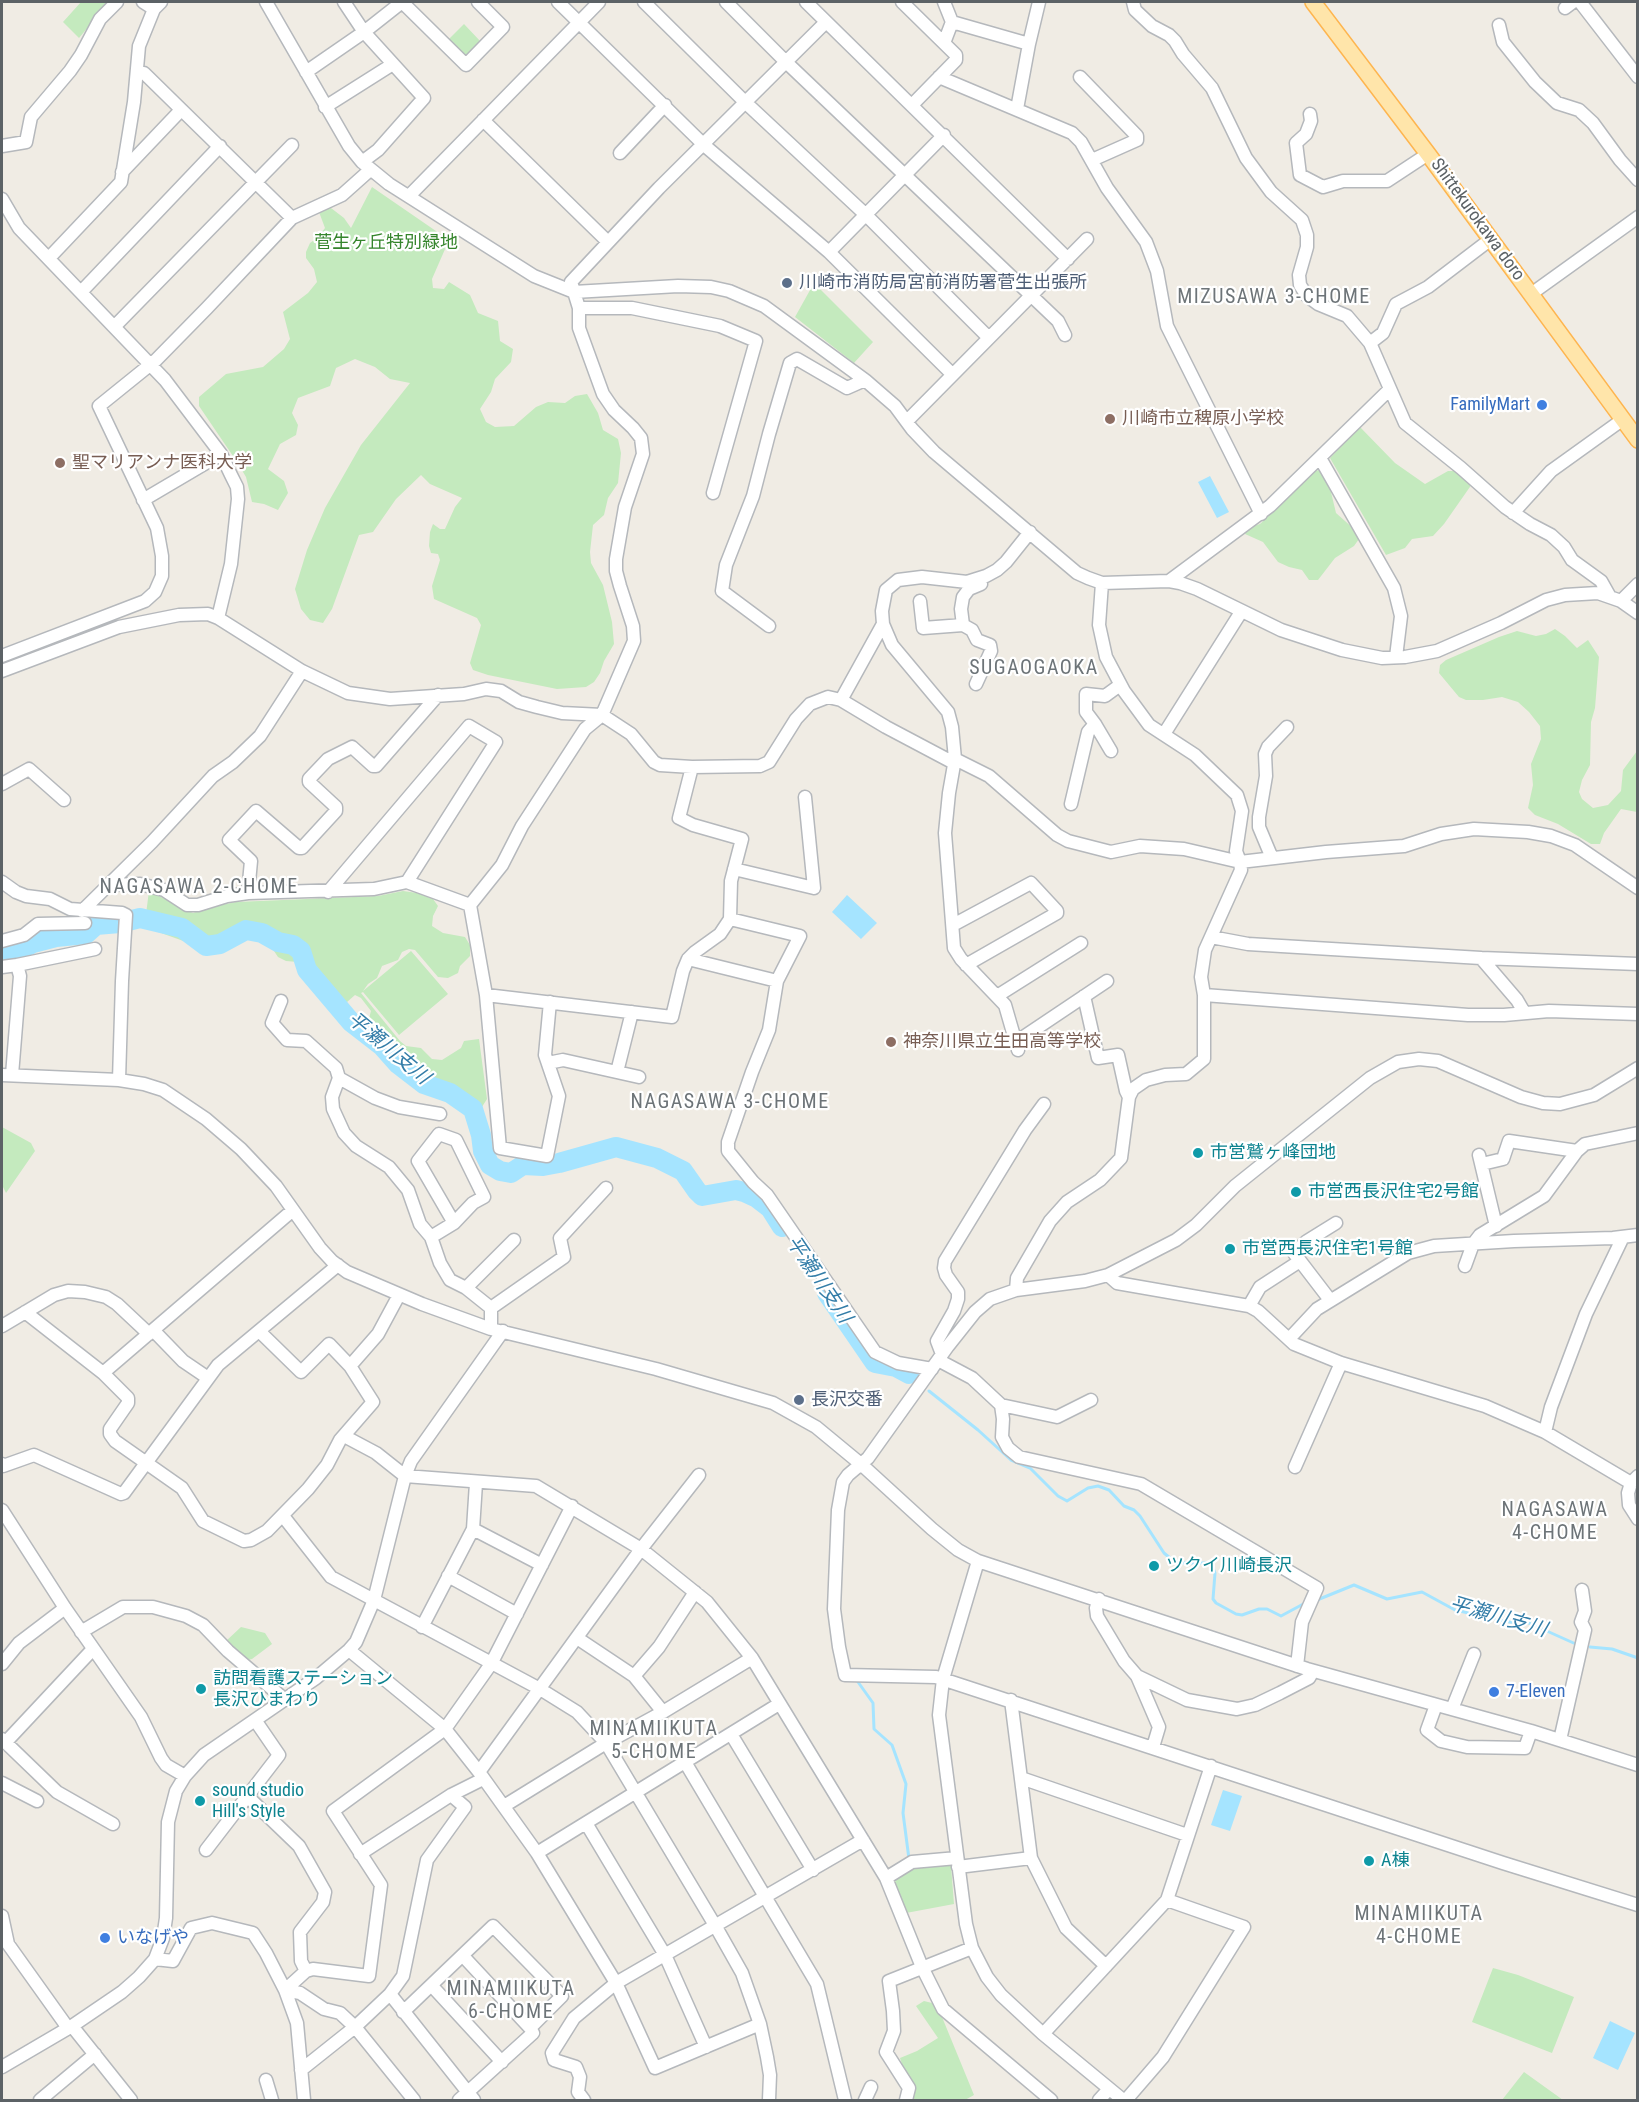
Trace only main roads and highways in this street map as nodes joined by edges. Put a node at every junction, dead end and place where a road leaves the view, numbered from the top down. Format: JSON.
{"nodes":[{"id":1,"x":1313,"y":2,"type":"edge"},
{"id":2,"x":1638,"y":440,"type":"edge"}],
"edges":[{"from":1,"to":2,"type":"main road","name":"Shittekurokawa doro"}]}
